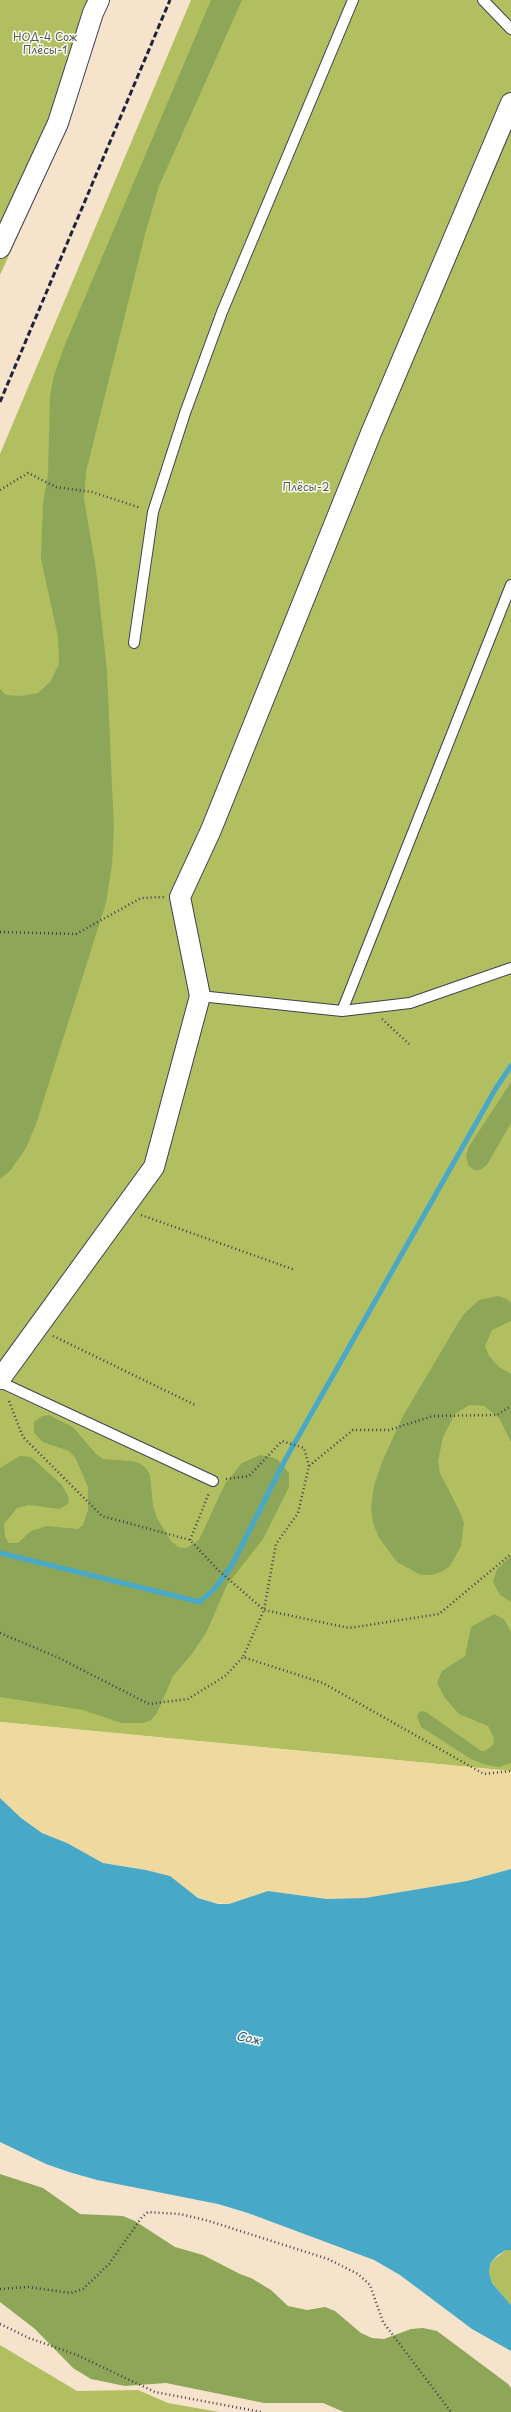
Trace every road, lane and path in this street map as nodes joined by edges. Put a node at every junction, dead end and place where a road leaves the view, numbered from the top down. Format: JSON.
{"nodes":[{"id":1,"x":99,"y":0,"type":"edge"},
{"id":2,"x":353,"y":0,"type":"edge"},
{"id":3,"x":483,"y":0,"type":"edge"},
{"id":4,"x":511,"y":29,"type":"edge"},
{"id":5,"x":511,"y":103,"type":"edge"},
{"id":6,"x":0,"y":248,"type":"edge"},
{"id":7,"x":0,"y":490,"type":"edge"},
{"id":8,"x":153,"y":512,"type":"junction"},
{"id":9,"x":511,"y":585,"type":"edge"},
{"id":10,"x":134,"y":643,"type":"dead end"},
{"id":11,"x":180,"y":897,"type":"junction"},
{"id":12,"x":0,"y":932,"type":"edge"},
{"id":13,"x":511,"y":968,"type":"edge"},
{"id":14,"x":200,"y":996,"type":"junction"},
{"id":15,"x":370,"y":1008,"type":"junction"},
{"id":16,"x":342,"y":1012,"type":"junction"},
{"id":17,"x":409,"y":1044,"type":"dead end"},
{"id":18,"x":124,"y":1208,"type":"junction"},
{"id":19,"x":295,"y":1270,"type":"dead end"},
{"id":20,"x":37,"y":1328,"type":"junction"},
{"id":21,"x":0,"y":1379,"type":"edge"},
{"id":22,"x":0,"y":1382,"type":"edge"},
{"id":23,"x":8,"y":1398,"type":"dead end"},
{"id":24,"x":195,"y":1404,"type":"dead end"},
{"id":25,"x":511,"y":1406,"type":"edge"},
{"id":26,"x":309,"y":1466,"type":"junction"},
{"id":27,"x":213,"y":1481,"type":"junction"},
{"id":28,"x":190,"y":1540,"type":"junction"},
{"id":29,"x":511,"y":1554,"type":"edge"},
{"id":30,"x":264,"y":1610,"type":"junction"},
{"id":31,"x":0,"y":1633,"type":"edge"},
{"id":32,"x":243,"y":1657,"type":"junction"},
{"id":33,"x":511,"y":1771,"type":"edge"},
{"id":34,"x":0,"y":2289,"type":"edge"},
{"id":35,"x":0,"y":2324,"type":"edge"},
{"id":36,"x":261,"y":2412,"type":"edge"},
{"id":37,"x":451,"y":2412,"type":"edge"}],
"edges":[{"from":1,"to":6,"type":"street"},
{"from":2,"to":8,"type":"lane"},
{"from":3,"to":4,"type":"lane"},
{"from":5,"to":11,"type":"street"},
{"from":7,"to":8,"type":"path"},
{"from":8,"to":10,"type":"lane"},
{"from":9,"to":16,"type":"lane"},
{"from":11,"to":12,"type":"path"},
{"from":11,"to":14,"type":"street"},
{"from":13,"to":15,"type":"lane"},
{"from":14,"to":16,"type":"lane"},
{"from":14,"to":18,"type":"street"},
{"from":15,"to":16,"type":"lane"},
{"from":15,"to":17,"type":"path"},
{"from":18,"to":19,"type":"path"},
{"from":18,"to":20,"type":"street"},
{"from":20,"to":21,"type":"street"},
{"from":20,"to":24,"type":"path"},
{"from":22,"to":27,"type":"lane"},
{"from":23,"to":28,"type":"path"},
{"from":25,"to":26,"type":"path"},
{"from":26,"to":27,"type":"path"},
{"from":26,"to":30,"type":"path"},
{"from":27,"to":28,"type":"path"},
{"from":28,"to":30,"type":"path"},
{"from":29,"to":30,"type":"path"},
{"from":30,"to":32,"type":"path"},
{"from":31,"to":32,"type":"path"},
{"from":32,"to":33,"type":"path"},
{"from":34,"to":37,"type":"path"},
{"from":35,"to":36,"type":"path"}]}
